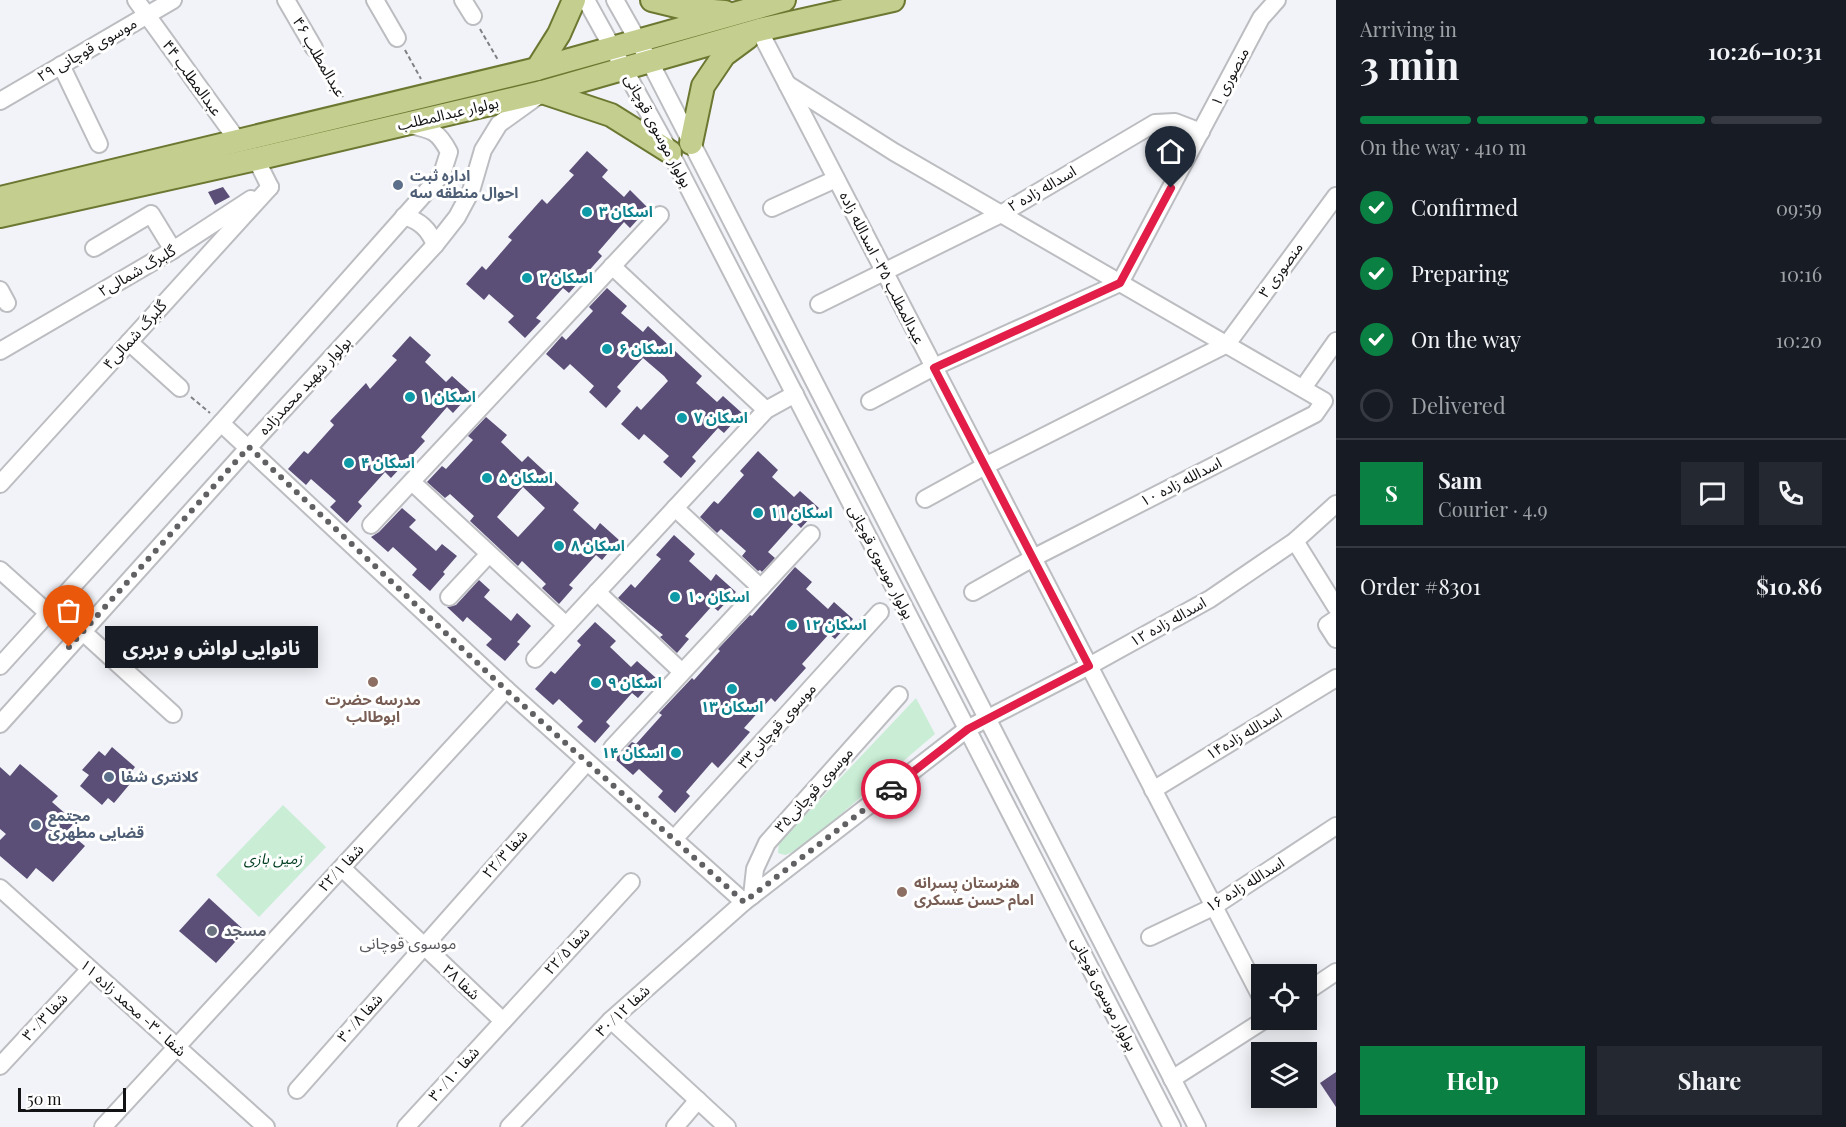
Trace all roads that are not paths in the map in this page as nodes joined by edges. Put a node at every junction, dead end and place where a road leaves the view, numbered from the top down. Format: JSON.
{"nodes":[{"id":1,"x":136,"y":0,"type":"edge"},
{"id":2,"x":173,"y":0,"type":"edge"},
{"id":3,"x":286,"y":0,"type":"edge"},
{"id":4,"x":375,"y":0,"type":"edge"},
{"id":5,"x":463,"y":0,"type":"edge"},
{"id":6,"x":573,"y":0,"type":"edge"},
{"id":7,"x":586,"y":0,"type":"edge"},
{"id":8,"x":615,"y":0,"type":"edge"},
{"id":9,"x":652,"y":0,"type":"edge"},
{"id":10,"x":784,"y":0,"type":"edge"},
{"id":11,"x":893,"y":0,"type":"edge"},
{"id":12,"x":1277,"y":0,"type":"edge"},
{"id":13,"x":750,"y":13,"type":"edge"},
{"id":14,"x":146,"y":16,"type":"junction"},
{"id":15,"x":472,"y":16,"type":"road end"},
{"id":16,"x":398,"y":38,"type":"road end"},
{"id":17,"x":639,"y":41,"type":"junction"},
{"id":18,"x":314,"y":48,"type":"road end"},
{"id":19,"x":612,"y":49,"type":"junction"},
{"id":20,"x":650,"y":62,"type":"junction"},
{"id":21,"x":61,"y":65,"type":"junction"},
{"id":22,"x":537,"y":69,"type":"junction"},
{"id":23,"x":625,"y":70,"type":"junction"},
{"id":24,"x":787,"y":84,"type":"junction"},
{"id":25,"x":542,"y":92,"type":"junction"},
{"id":26,"x":0,"y":101,"type":"edge"},
{"id":27,"x":403,"y":124,"type":"junction"},
{"id":28,"x":1202,"y":132,"type":"junction"},
{"id":29,"x":238,"y":141,"type":"junction"},
{"id":30,"x":691,"y":143,"type":"junction"},
{"id":31,"x":99,"y":144,"type":"dead end"},
{"id":32,"x":670,"y":152,"type":"junction"},
{"id":33,"x":256,"y":159,"type":"junction"},
{"id":34,"x":836,"y":178,"type":"junction"},
{"id":35,"x":270,"y":187,"type":"junction"},
{"id":36,"x":1336,"y":196,"type":"edge"},
{"id":37,"x":0,"y":198,"type":"edge"},
{"id":38,"x":772,"y":208,"type":"dead end"},
{"id":39,"x":1001,"y":214,"type":"junction"},
{"id":40,"x":660,"y":215,"type":"dead end"},
{"id":41,"x":0,"y":216,"type":"edge"},
{"id":42,"x":404,"y":216,"type":"junction"},
{"id":43,"x":435,"y":245,"type":"junction"},
{"id":44,"x":94,"y":248,"type":"dead end"},
{"id":45,"x":745,"y":248,"type":"junction"},
{"id":46,"x":173,"y":250,"type":"junction"},
{"id":47,"x":724,"y":257,"type":"junction"},
{"id":48,"x":612,"y":266,"type":"junction"},
{"id":49,"x":885,"y":272,"type":"junction"},
{"id":50,"x":1120,"y":283,"type":"junction"},
{"id":51,"x":819,"y":304,"type":"dead end"},
{"id":52,"x":1336,"y":341,"type":"edge"},
{"id":53,"x":129,"y":342,"type":"junction"},
{"id":54,"x":1227,"y":344,"type":"junction"},
{"id":55,"x":0,"y":351,"type":"edge"},
{"id":56,"x":934,"y":368,"type":"junction"},
{"id":57,"x":180,"y":388,"type":"road end"},
{"id":58,"x":1303,"y":388,"type":"junction"},
{"id":59,"x":795,"y":394,"type":"junction"},
{"id":60,"x":870,"y":400,"type":"dead end"},
{"id":61,"x":766,"y":410,"type":"junction"},
{"id":62,"x":221,"y":423,"type":"junction"},
{"id":63,"x":249,"y":447,"type":"junction"},
{"id":64,"x":985,"y":466,"type":"junction"},
{"id":65,"x":412,"y":482,"type":"junction"},
{"id":66,"x":0,"y":484,"type":"edge"},
{"id":67,"x":925,"y":499,"type":"dead end"},
{"id":68,"x":1336,"y":504,"type":"edge"},
{"id":69,"x":675,"y":508,"type":"junction"},
{"id":70,"x":371,"y":525,"type":"dead end"},
{"id":71,"x":811,"y":534,"type":"dead end"},
{"id":72,"x":1295,"y":541,"type":"junction"},
{"id":73,"x":489,"y":554,"type":"junction"},
{"id":74,"x":1033,"y":558,"type":"junction"},
{"id":75,"x":0,"y":570,"type":"edge"},
{"id":76,"x":761,"y":588,"type":"junction"},
{"id":77,"x":597,"y":592,"type":"junction"},
{"id":78,"x":973,"y":592,"type":"dead end"},
{"id":79,"x":449,"y":597,"type":"dead end"},
{"id":80,"x":1336,"y":607,"type":"edge"},
{"id":81,"x":880,"y":612,"type":"dead end"},
{"id":82,"x":48,"y":613,"type":"junction"},
{"id":83,"x":1336,"y":619,"type":"edge"},
{"id":84,"x":566,"y":626,"type":"junction"},
{"id":85,"x":83,"y":632,"type":"junction"},
{"id":86,"x":1336,"y":639,"type":"edge"},
{"id":87,"x":535,"y":659,"type":"dead end"},
{"id":88,"x":0,"y":666,"type":"edge"},
{"id":89,"x":1089,"y":666,"type":"junction"},
{"id":90,"x":682,"y":672,"type":"junction"},
{"id":91,"x":1336,"y":678,"type":"edge"},
{"id":92,"x":506,"y":690,"type":"junction"},
{"id":93,"x":899,"y":695,"type":"dead end"},
{"id":94,"x":173,"y":714,"type":"dead end"},
{"id":95,"x":988,"y":720,"type":"junction"},
{"id":96,"x":0,"y":724,"type":"edge"},
{"id":97,"x":968,"y":729,"type":"junction"},
{"id":98,"x":612,"y":748,"type":"dead end"},
{"id":99,"x":587,"y":762,"type":"junction"},
{"id":100,"x":1153,"y":790,"type":"junction"},
{"id":101,"x":1336,"y":826,"type":"edge"},
{"id":102,"x":674,"y":839,"type":"junction"},
{"id":103,"x":342,"y":868,"type":"junction"},
{"id":104,"x":631,"y":882,"type":"dead end"},
{"id":105,"x":3,"y":897,"type":"edge"},
{"id":106,"x":748,"y":899,"type":"junction"},
{"id":107,"x":1214,"y":907,"type":"junction"},
{"id":108,"x":1150,"y":937,"type":"dead end"},
{"id":109,"x":424,"y":946,"type":"junction"},
{"id":110,"x":90,"y":969,"type":"junction"},
{"id":111,"x":1336,"y":972,"type":"edge"},
{"id":112,"x":1251,"y":978,"type":"edge"},
{"id":113,"x":1317,"y":985,"type":"edge"},
{"id":114,"x":610,"y":1020,"type":"junction"},
{"id":115,"x":503,"y":1021,"type":"junction"},
{"id":116,"x":1251,"y":1028,"type":"edge"},
{"id":117,"x":176,"y":1047,"type":"junction"},
{"id":118,"x":0,"y":1066,"type":"edge"},
{"id":119,"x":1172,"y":1079,"type":"junction"},
{"id":120,"x":297,"y":1090,"type":"dead end"},
{"id":121,"x":698,"y":1101,"type":"junction"},
{"id":122,"x":104,"y":1127,"type":"edge"},
{"id":123,"x":265,"y":1127,"type":"edge"},
{"id":124,"x":406,"y":1127,"type":"edge"},
{"id":125,"x":509,"y":1127,"type":"edge"},
{"id":126,"x":675,"y":1127,"type":"edge"},
{"id":127,"x":727,"y":1127,"type":"edge"},
{"id":128,"x":1172,"y":1127,"type":"edge"},
{"id":129,"x":1197,"y":1127,"type":"edge"}],
"edges":[{"from":1,"to":14,"type":"street","name":"عبدالمطلب ۴۴"},
{"from":2,"to":14,"type":"street","name":"موسوی قوچانی ۲۹"},
{"from":3,"to":18,"type":"street","name":"عبدالمطلب ۴۶"},
{"from":4,"to":16,"type":"street"},
{"from":5,"to":15,"type":"street"},
{"from":6,"to":22,"type":"main road"},
{"from":7,"to":19,"type":"street","name":"بولوار موسوی قوچانی"},
{"from":8,"to":17,"type":"street","name":"بولوار موسوی قوچانی"},
{"from":9,"to":13,"type":"main road"},
{"from":10,"to":13,"type":"main road","name":"بولوار عبدالمطلب"},
{"from":11,"to":13,"type":"main road","name":"بولوار عبدالمطلب"},
{"from":12,"to":28,"type":"street","name":"منصوری ۱"},
{"from":13,"to":17,"type":"main road","name":"بولوار عبدالمطلب"},
{"from":13,"to":20,"type":"main road","name":"بولوار عبدالمطلب"},
{"from":13,"to":24,"type":"street","name":"عبدالمطلب ۳۵- اسدالله زاده"},
{"from":13,"to":30,"type":"main road"},
{"from":14,"to":21,"type":"street","name":"موسوی قوچانی ۲۹"},
{"from":14,"to":29,"type":"street","name":"عبدالمطلب ۴۴"},
{"from":17,"to":19,"type":"main road","name":"بولوار عبدالمطلب"},
{"from":17,"to":20,"type":"street","name":"بولوار موسوی قوچانی"},
{"from":19,"to":22,"type":"main road","name":"بولوار عبدالمطلب"},
{"from":19,"to":23,"type":"street","name":"بولوار موسوی قوچانی"},
{"from":20,"to":23,"type":"main road","name":"بولوار عبدالمطلب"},
{"from":20,"to":30,"type":"street","name":"بولوار موسوی قوچانی"},
{"from":21,"to":26,"type":"street","name":"موسوی قوچانی ۲۹"},
{"from":21,"to":31,"type":"street"},
{"from":22,"to":29,"type":"main road","name":"بولوار عبدالمطلب"},
{"from":23,"to":25,"type":"main road","name":"بولوار عبدالمطلب"},
{"from":23,"to":32,"type":"street","name":"بولوار موسوی قوچانی"},
{"from":24,"to":34,"type":"street","name":"عبدالمطلب ۳۵- اسدالله زاده"},
{"from":24,"to":39,"type":"street"},
{"from":25,"to":27,"type":"main road","name":"بولوار عبدالمطلب"},
{"from":25,"to":32,"type":"main road"},
{"from":25,"to":43,"type":"street","name":"بولوار شهید محمدزاده"},
{"from":27,"to":33,"type":"main road","name":"بولوار عبدالمطلب"},
{"from":27,"to":42,"type":"street"},
{"from":28,"to":39,"type":"street","name":"اسداله زاده ۲"},
{"from":28,"to":50,"type":"street","name":"منصوری ۱"},
{"from":29,"to":37,"type":"main road","name":"بولوار عبدالمطلب"},
{"from":30,"to":45,"type":"street","name":"بولوار موسوی قوچانی"},
{"from":32,"to":47,"type":"street","name":"بولوار موسوی قوچانی"},
{"from":33,"to":35,"type":"street"},
{"from":33,"to":41,"type":"main road","name":"بولوار عبدالمطلب"},
{"from":34,"to":38,"type":"street"},
{"from":34,"to":49,"type":"street","name":"عبدالمطلب ۳۵- اسدالله زاده"},
{"from":35,"to":46,"type":"street","name":"گلبرگ شمالی۲"},
{"from":35,"to":53,"type":"street","name":"گلبرگ شمالی۴"},
{"from":36,"to":54,"type":"street","name":"منصوری ۳"},
{"from":39,"to":49,"type":"street","name":"اسداله زاده ۲"},
{"from":39,"to":50,"type":"street"},
{"from":40,"to":48,"type":"street"},
{"from":42,"to":43,"type":"street"},
{"from":42,"to":62,"type":"street"},
{"from":43,"to":63,"type":"street","name":"بولوار شهید محمدزاده"},
{"from":44,"to":46,"type":"street"},
{"from":45,"to":47,"type":"street"},
{"from":45,"to":95,"type":"street","name":"بولوار موسوی قوچانی"},
{"from":46,"to":55,"type":"street","name":"گلبرگ شمالی۲"},
{"from":47,"to":59,"type":"street","name":"بولوار موسوی قوچانی"},
{"from":48,"to":61,"type":"street"},
{"from":48,"to":65,"type":"street"},
{"from":49,"to":51,"type":"street","name":"اسداله زاده ۲"},
{"from":49,"to":56,"type":"street","name":"عبدالمطلب ۳۵- اسدالله زاده"},
{"from":50,"to":54,"type":"street"},
{"from":50,"to":56,"type":"street"},
{"from":52,"to":58,"type":"street"},
{"from":53,"to":57,"type":"street"},
{"from":53,"to":66,"type":"street","name":"گلبرگ شمالی۴"},
{"from":54,"to":58,"type":"street"},
{"from":54,"to":64,"type":"street"},
{"from":56,"to":60,"type":"street"},
{"from":56,"to":64,"type":"street","name":"عبدالمطلب ۳۵- اسدالله زاده"},
{"from":58,"to":74,"type":"street","name":"اسدالله زاده ۱۰"},
{"from":59,"to":61,"type":"street"},
{"from":59,"to":97,"type":"street","name":"بولوار موسوی قوچانی"},
{"from":61,"to":69,"type":"street"},
{"from":62,"to":63,"type":"street"},
{"from":62,"to":82,"type":"street"},
{"from":63,"to":85,"type":"street","name":"بولوار شهید محمدزاده"},
{"from":63,"to":92,"type":"street"},
{"from":64,"to":67,"type":"street"},
{"from":64,"to":74,"type":"street","name":"عبدالمطلب ۳۵- اسدالله زاده"},
{"from":65,"to":70,"type":"street"},
{"from":65,"to":73,"type":"street"},
{"from":68,"to":72,"type":"street","name":"اسداله زاده ۱۲"},
{"from":69,"to":76,"type":"street"},
{"from":69,"to":77,"type":"street"},
{"from":71,"to":76,"type":"street"},
{"from":72,"to":80,"type":"street"},
{"from":72,"to":89,"type":"street","name":"اسداله زاده ۱۲"},
{"from":73,"to":79,"type":"street"},
{"from":73,"to":84,"type":"street"},
{"from":74,"to":78,"type":"street","name":"اسدالله زاده ۱۰"},
{"from":74,"to":89,"type":"street","name":"عبدالمطلب ۳۵- اسدالله زاده"},
{"from":75,"to":82,"type":"street"},
{"from":76,"to":90,"type":"street"},
{"from":77,"to":84,"type":"street"},
{"from":77,"to":90,"type":"street"},
{"from":81,"to":102,"type":"street","name":"موسوی قوچانی۳۳"},
{"from":82,"to":88,"type":"street"},
{"from":83,"to":86,"type":"street"},
{"from":84,"to":87,"type":"street"},
{"from":85,"to":94,"type":"street"},
{"from":85,"to":96,"type":"street","name":"بولوار شهید محمدزاده"},
{"from":89,"to":95,"type":"street","name":"اسداله زاده ۱۲"},
{"from":89,"to":100,"type":"street","name":"عبدالمطلب ۳۵- اسدالله زاده"},
{"from":90,"to":98,"type":"street"},
{"from":91,"to":100,"type":"street","name":"اسدالله زاده۱۴"},
{"from":92,"to":99,"type":"street"},
{"from":92,"to":103,"type":"street","name":"۲۲/۱ شفا"},
{"from":93,"to":106,"type":"street","name":"موسوی قوچانی۳۵"},
{"from":95,"to":97,"type":"street","name":"اسداله زاده ۱۲"},
{"from":95,"to":119,"type":"street","name":"بولوار موسوی قوچانی"},
{"from":97,"to":106,"type":"street"},
{"from":97,"to":128,"type":"street","name":"بولوار موسوی قوچانی"},
{"from":99,"to":102,"type":"street"},
{"from":99,"to":109,"type":"street","name":"شفا ۲۲/۳"},
{"from":100,"to":107,"type":"street","name":"عبدالمطلب ۳۵- اسدالله زاده"},
{"from":101,"to":107,"type":"street","name":"اسدالله زاده ۱۶"},
{"from":102,"to":106,"type":"street"},
{"from":103,"to":109,"type":"street","name":"شفا ۲۸"},
{"from":103,"to":117,"type":"street","name":"۲۲/۱ شفا"},
{"from":104,"to":115,"type":"street","name":"شفا ۲۲/۵"},
{"from":105,"to":110,"type":"street","name":"شفا ۳۰- محمد زاده ۱۱"},
{"from":106,"to":114,"type":"street","name":"شفا ۳۰/۱۲"},
{"from":107,"to":108,"type":"street","name":"اسدالله زاده ۱۶"},
{"from":107,"to":112,"type":"street","name":"عبدالمطلب ۳۵- اسدالله زاده"},
{"from":109,"to":115,"type":"street","name":"شفا ۲۸"},
{"from":109,"to":120,"type":"street","name":"شفا ۳۰/۸"},
{"from":110,"to":117,"type":"street","name":"شفا ۳۰- محمد زاده ۱۱"},
{"from":110,"to":118,"type":"street","name":"۳۰/۳ شفا"},
{"from":111,"to":113,"type":"street"},
{"from":114,"to":121,"type":"street"},
{"from":114,"to":125,"type":"street","name":"شفا ۳۰/۱۲"},
{"from":115,"to":124,"type":"street","name":"شفا ۳۰/۱۰"},
{"from":116,"to":119,"type":"street"},
{"from":117,"to":122,"type":"street","name":"۲۲/۱ شفا"},
{"from":117,"to":123,"type":"street","name":"شفا ۳۰- محمد زاده ۱۱"},
{"from":119,"to":129,"type":"street","name":"بولوار موسوی قوچانی"},
{"from":121,"to":126,"type":"street"},
{"from":121,"to":127,"type":"street"}]}
